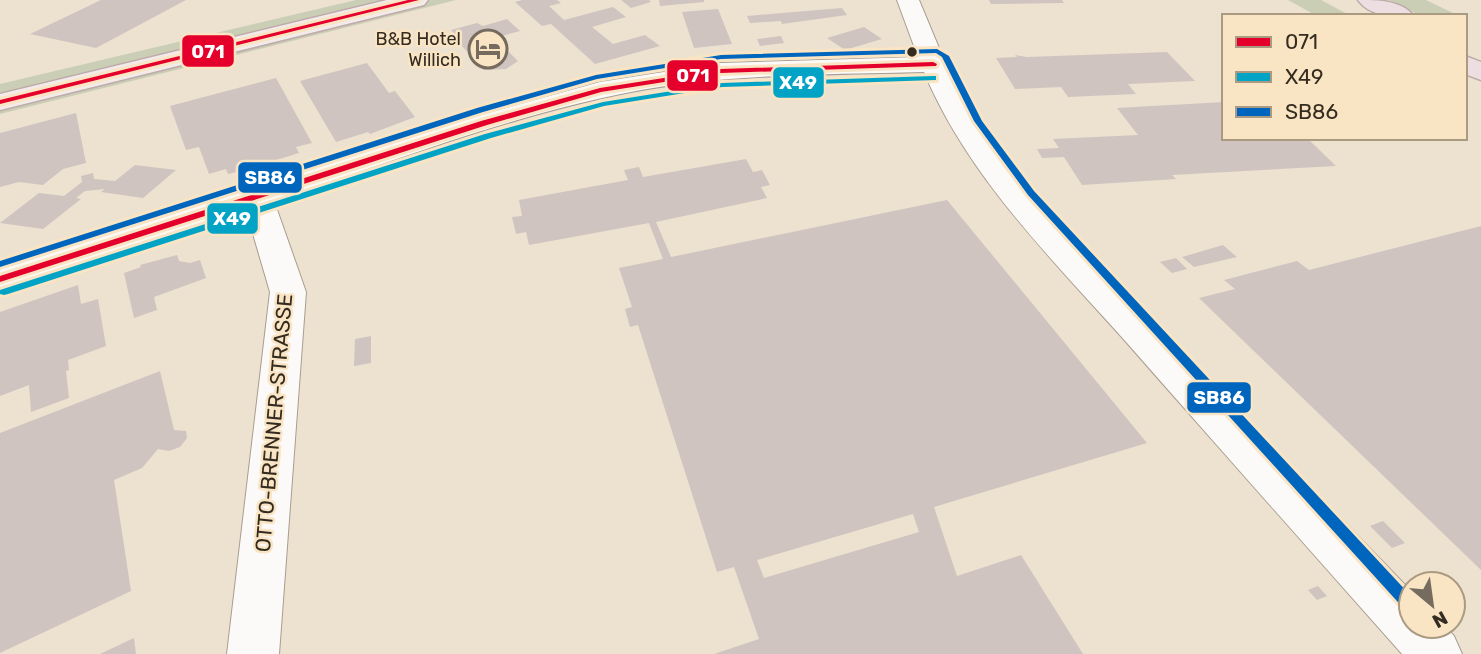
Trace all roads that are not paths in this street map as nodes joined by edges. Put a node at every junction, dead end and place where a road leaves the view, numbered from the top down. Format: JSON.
{"nodes":[{"id":1,"x":416,"y":0,"type":"edge"},
{"id":2,"x":908,"y":0,"type":"edge"},
{"id":3,"x":1370,"y":0,"type":"edge"},
{"id":4,"x":1346,"y":2,"type":"dead end"},
{"id":5,"x":1368,"y":14,"type":"edge"},
{"id":6,"x":1398,"y":14,"type":"edge"},
{"id":7,"x":933,"y":64,"type":"junction"},
{"id":8,"x":0,"y":102,"type":"edge"},
{"id":9,"x":257,"y":196,"type":"junction"},
{"id":10,"x":0,"y":279,"type":"edge"},
{"id":11,"x":253,"y":654,"type":"edge"},
{"id":12,"x":1436,"y":654,"type":"edge"}],
"edges":[{"from":1,"to":8,"type":"main road"},
{"from":2,"to":7,"type":"street"},
{"from":3,"to":6,"type":"highway"},
{"from":4,"to":5,"type":"highway"},
{"from":7,"to":9,"type":"street"},
{"from":7,"to":12,"type":"street"},
{"from":9,"to":10,"type":"street"},
{"from":9,"to":11,"type":"street","name":"OTTO-BRENNER-STRASSE"}]}
